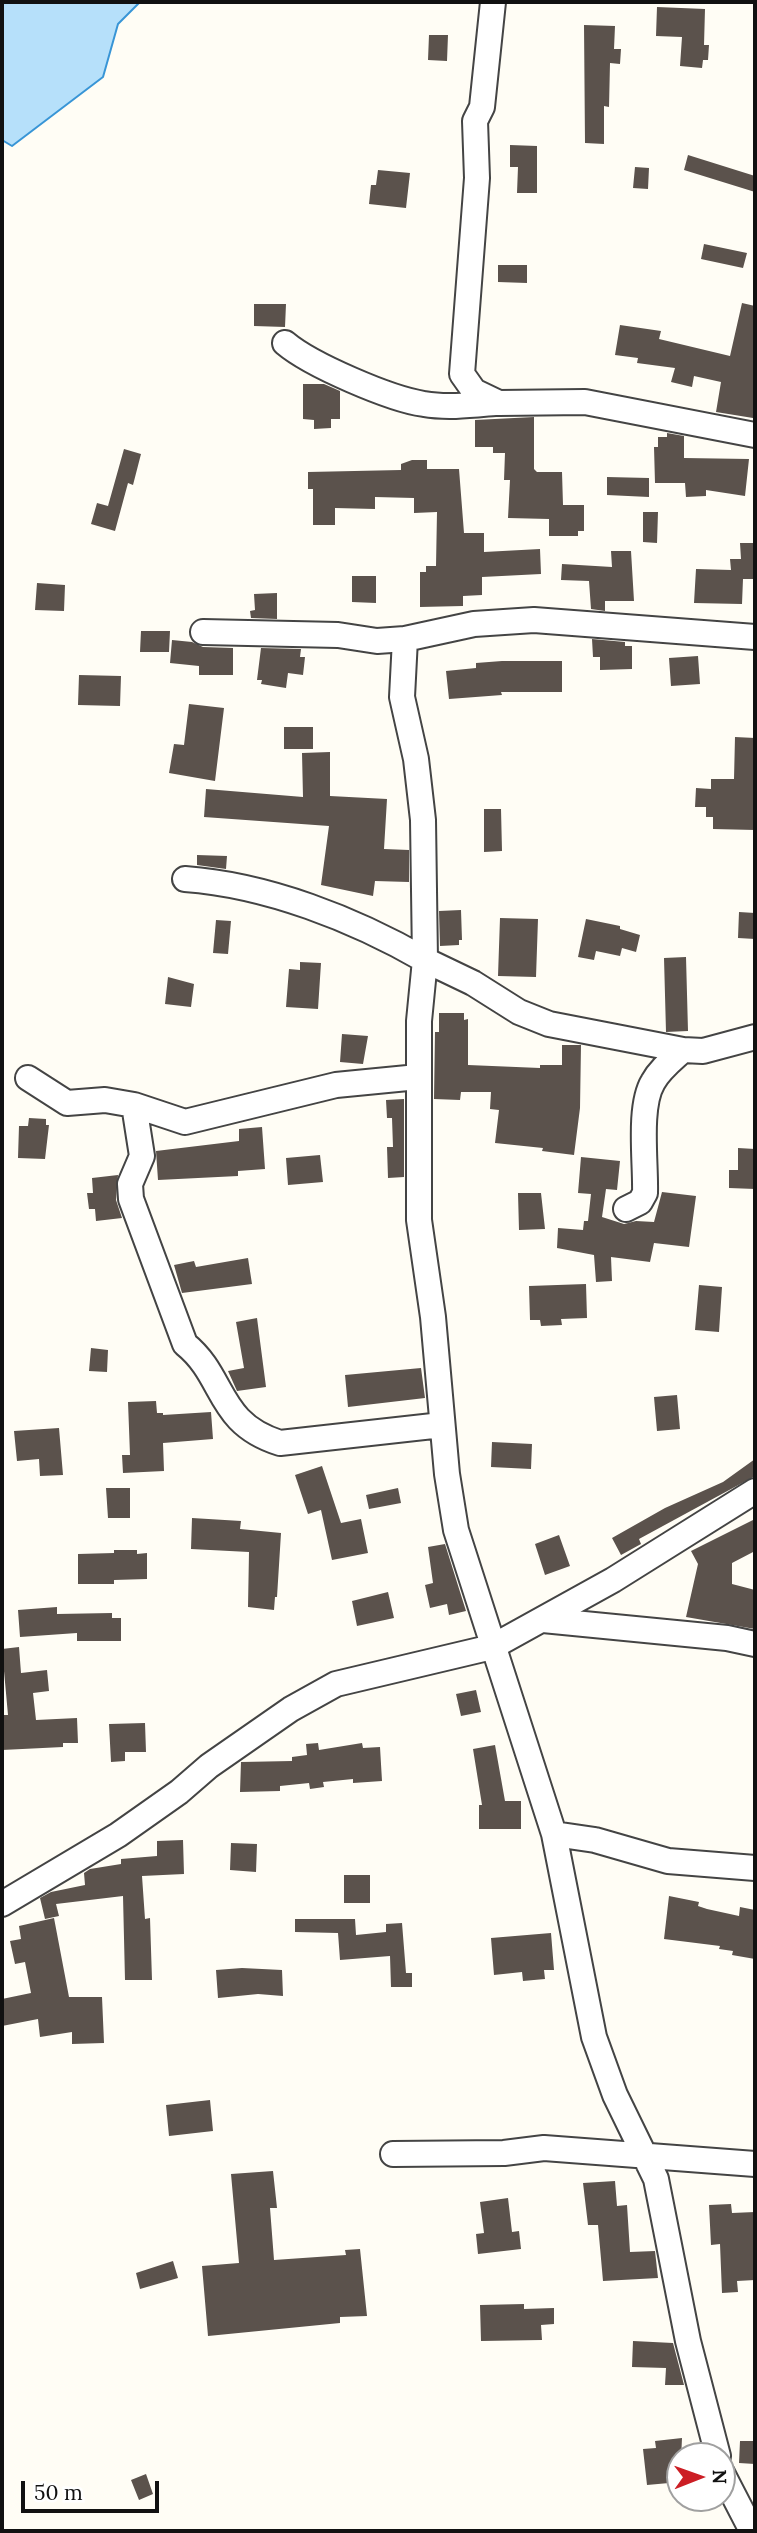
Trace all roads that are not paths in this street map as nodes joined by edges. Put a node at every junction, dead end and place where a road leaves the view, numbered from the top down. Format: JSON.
{"nodes":[{"id":1,"x":493,"y":2,"type":"edge"},
{"id":2,"x":285,"y":343,"type":"dead end"},
{"id":3,"x":499,"y":403,"type":"junction"},
{"id":4,"x":755,"y":435,"type":"edge"},
{"id":5,"x":203,"y":632,"type":"dead end"},
{"id":6,"x":755,"y":637,"type":"edge"},
{"id":7,"x":405,"y":639,"type":"junction"},
{"id":8,"x":185,"y":879,"type":"dead end"},
{"id":9,"x":425,"y":961,"type":"junction"},
{"id":10,"x":755,"y":1037,"type":"edge"},
{"id":11,"x":683,"y":1050,"type":"junction"},
{"id":12,"x":418,"y":1077,"type":"junction"},
{"id":13,"x":28,"y":1078,"type":"dead end"},
{"id":14,"x":134,"y":1105,"type":"junction"},
{"id":15,"x":626,"y":1209,"type":"dead end"},
{"id":16,"x":442,"y":1424,"type":"junction"},
{"id":17,"x":755,"y":1491,"type":"edge"},
{"id":18,"x":543,"y":1620,"type":"junction"},
{"id":19,"x":755,"y":1644,"type":"edge"},
{"id":20,"x":492,"y":1647,"type":"junction"},
{"id":21,"x":554,"y":1834,"type":"junction"},
{"id":22,"x":755,"y":1868,"type":"edge"},
{"id":23,"x":2,"y":1904,"type":"edge"},
{"id":24,"x":393,"y":2154,"type":"dead end"},
{"id":25,"x":649,"y":2158,"type":"junction"},
{"id":26,"x":755,"y":2164,"type":"edge"},
{"id":27,"x":714,"y":2442,"type":"edge"},
{"id":28,"x":736,"y":2500,"type":"edge"},
{"id":29,"x":752,"y":2531,"type":"edge"}],
"edges":[{"from":1,"to":3,"type":"street"},
{"from":2,"to":3,"type":"street"},
{"from":3,"to":4,"type":"street"},
{"from":5,"to":7,"type":"street"},
{"from":6,"to":7,"type":"street"},
{"from":7,"to":9,"type":"street"},
{"from":8,"to":9,"type":"street"},
{"from":9,"to":11,"type":"street"},
{"from":9,"to":12,"type":"street"},
{"from":10,"to":11,"type":"street"},
{"from":11,"to":15,"type":"street"},
{"from":12,"to":14,"type":"street"},
{"from":12,"to":16,"type":"street"},
{"from":13,"to":14,"type":"street"},
{"from":14,"to":16,"type":"street"},
{"from":16,"to":20,"type":"street"},
{"from":17,"to":18,"type":"street"},
{"from":18,"to":19,"type":"street"},
{"from":18,"to":20,"type":"street"},
{"from":20,"to":21,"type":"street"},
{"from":20,"to":23,"type":"street"},
{"from":21,"to":22,"type":"street"},
{"from":21,"to":25,"type":"street"},
{"from":24,"to":25,"type":"street"},
{"from":25,"to":26,"type":"street"},
{"from":25,"to":27,"type":"street"},
{"from":28,"to":29,"type":"street"}]}
